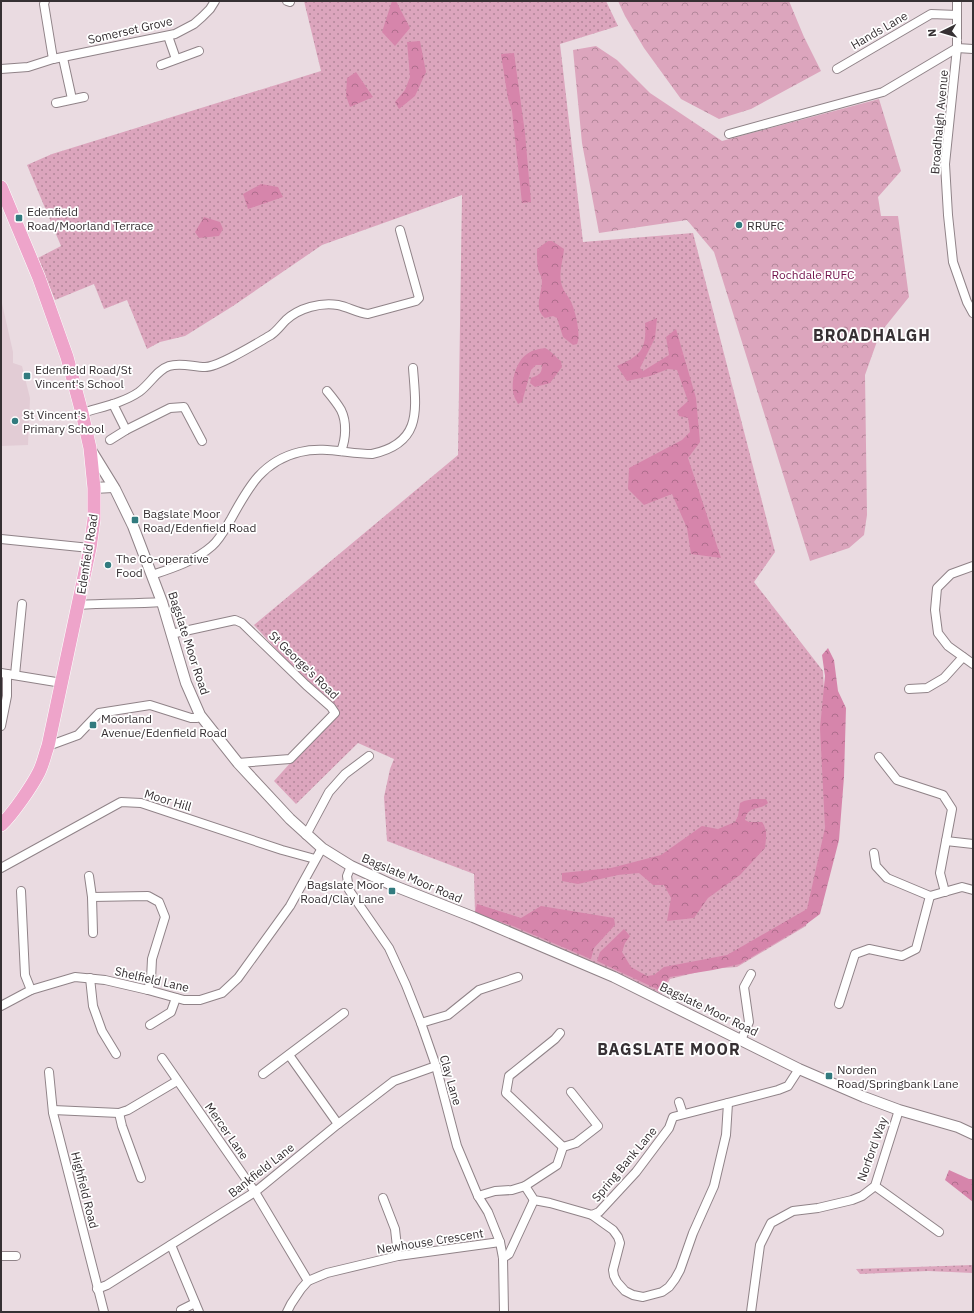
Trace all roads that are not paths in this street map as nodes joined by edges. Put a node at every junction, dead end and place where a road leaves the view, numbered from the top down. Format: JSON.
{"nodes":[{"id":1,"x":45,"y":1,"type":"edge"},
{"id":2,"x":215,"y":1,"type":"edge"},
{"id":3,"x":957,"y":1,"type":"edge"},
{"id":4,"x":957,"y":15,"type":"junction"},
{"id":5,"x":168,"y":36,"type":"junction"},
{"id":6,"x":957,"y":48,"type":"junction"},
{"id":7,"x":973,"y":50,"type":"edge"},
{"id":8,"x":199,"y":51,"type":"dead end"},
{"id":9,"x":63,"y":58,"type":"junction"},
{"id":10,"x":176,"y":59,"type":"junction"},
{"id":11,"x":53,"y":60,"type":"junction"},
{"id":12,"x":161,"y":65,"type":"dead end"},
{"id":13,"x":1,"y":69,"type":"edge"},
{"id":14,"x":837,"y":69,"type":"dead end"},
{"id":15,"x":84,"y":97,"type":"dead end"},
{"id":16,"x":72,"y":99,"type":"junction"},
{"id":17,"x":56,"y":103,"type":"dead end"},
{"id":18,"x":729,"y":134,"type":"dead end"},
{"id":19,"x":1,"y":187,"type":"edge"},
{"id":20,"x":400,"y":230,"type":"dead end"},
{"id":21,"x":973,"y":313,"type":"edge"},
{"id":22,"x":412,"y":368,"type":"dead end"},
{"id":23,"x":327,"y":391,"type":"dead end"},
{"id":24,"x":113,"y":404,"type":"junction"},
{"id":25,"x":82,"y":413,"type":"junction"},
{"id":26,"x":126,"y":430,"type":"junction"},
{"id":27,"x":110,"y":440,"type":"dead end"},
{"id":28,"x":202,"y":441,"type":"dead end"},
{"id":29,"x":90,"y":448,"type":"junction"},
{"id":30,"x":341,"y":451,"type":"junction"},
{"id":31,"x":113,"y":487,"type":"junction"},
{"id":32,"x":94,"y":488,"type":"junction"},
{"id":33,"x":1,"y":538,"type":"edge"},
{"id":34,"x":90,"y":548,"type":"junction"},
{"id":35,"x":973,"y":566,"type":"edge"},
{"id":36,"x":152,"y":575,"type":"junction"},
{"id":37,"x":162,"y":602,"type":"junction"},
{"id":38,"x":22,"y":604,"type":"dead end"},
{"id":39,"x":78,"y":605,"type":"junction"},
{"id":40,"x":171,"y":634,"type":"junction"},
{"id":41,"x":963,"y":657,"type":"junction"},
{"id":42,"x":973,"y":664,"type":"edge"},
{"id":43,"x":8,"y":674,"type":"edge"},
{"id":44,"x":62,"y":683,"type":"junction"},
{"id":45,"x":909,"y":689,"type":"dead end"},
{"id":46,"x":200,"y":715,"type":"junction"},
{"id":47,"x":1,"y":726,"type":"edge"},
{"id":48,"x":48,"y":746,"type":"junction"},
{"id":49,"x":370,"y":756,"type":"dead end"},
{"id":50,"x":879,"y":757,"type":"dead end"},
{"id":51,"x":238,"y":763,"type":"junction"},
{"id":52,"x":18,"y":805,"type":"junction"},
{"id":53,"x":1,"y":813,"type":"edge"},
{"id":54,"x":1,"y":825,"type":"edge"},
{"id":55,"x":306,"y":835,"type":"junction"},
{"id":56,"x":946,"y":841,"type":"junction"},
{"id":57,"x":973,"y":844,"type":"edge"},
{"id":58,"x":322,"y":848,"type":"junction"},
{"id":59,"x":874,"y":853,"type":"dead end"},
{"id":60,"x":315,"y":859,"type":"junction"},
{"id":61,"x":352,"y":866,"type":"junction"},
{"id":62,"x":1,"y":868,"type":"edge"},
{"id":63,"x":89,"y":876,"type":"dead end"},
{"id":64,"x":973,"y":890,"type":"edge"},
{"id":65,"x":21,"y":891,"type":"dead end"},
{"id":66,"x":945,"y":892,"type":"junction"},
{"id":67,"x":930,"y":896,"type":"junction"},
{"id":68,"x":92,"y":897,"type":"junction"},
{"id":69,"x":93,"y":933,"type":"dead end"},
{"id":70,"x":751,"y":974,"type":"dead end"},
{"id":71,"x":518,"y":977,"type":"dead end"},
{"id":72,"x":90,"y":978,"type":"junction"},
{"id":73,"x":31,"y":990,"type":"junction"},
{"id":74,"x":148,"y":990,"type":"junction"},
{"id":75,"x":176,"y":998,"type":"junction"},
{"id":76,"x":839,"y":1004,"type":"dead end"},
{"id":77,"x":1,"y":1006,"type":"edge"},
{"id":78,"x":344,"y":1013,"type":"dead end"},
{"id":79,"x":421,"y":1023,"type":"junction"},
{"id":80,"x":150,"y":1025,"type":"dead end"},
{"id":81,"x":560,"y":1033,"type":"dead end"},
{"id":82,"x":741,"y":1040,"type":"junction"},
{"id":83,"x":116,"y":1054,"type":"dead end"},
{"id":84,"x":289,"y":1055,"type":"junction"},
{"id":85,"x":162,"y":1058,"type":"dead end"},
{"id":86,"x":436,"y":1066,"type":"junction"},
{"id":87,"x":799,"y":1069,"type":"junction"},
{"id":88,"x":49,"y":1072,"type":"dead end"},
{"id":89,"x":263,"y":1074,"type":"dead end"},
{"id":90,"x":177,"y":1081,"type":"junction"},
{"id":91,"x":571,"y":1092,"type":"dead end"},
{"id":92,"x":680,"y":1102,"type":"dead end"},
{"id":93,"x":728,"y":1103,"type":"junction"},
{"id":94,"x":53,"y":1110,"type":"junction"},
{"id":95,"x":899,"y":1110,"type":"junction"},
{"id":96,"x":119,"y":1113,"type":"junction"},
{"id":97,"x":683,"y":1114,"type":"junction"},
{"id":98,"x":338,"y":1124,"type":"junction"},
{"id":99,"x":973,"y":1134,"type":"edge"},
{"id":100,"x":563,"y":1147,"type":"junction"},
{"id":101,"x":141,"y":1178,"type":"dead end"},
{"id":102,"x":525,"y":1186,"type":"junction"},
{"id":103,"x":875,"y":1186,"type":"junction"},
{"id":104,"x":254,"y":1192,"type":"junction"},
{"id":105,"x":478,"y":1196,"type":"junction"},
{"id":106,"x":383,"y":1198,"type":"dead end"},
{"id":107,"x":534,"y":1200,"type":"junction"},
{"id":108,"x":592,"y":1215,"type":"junction"},
{"id":109,"x":939,"y":1232,"type":"dead end"},
{"id":110,"x":500,"y":1242,"type":"junction"},
{"id":111,"x":171,"y":1245,"type":"junction"},
{"id":112,"x":1,"y":1256,"type":"edge"},
{"id":113,"x":16,"y":1256,"type":"dead end"},
{"id":114,"x":398,"y":1256,"type":"junction"},
{"id":115,"x":503,"y":1258,"type":"junction"},
{"id":116,"x":308,"y":1281,"type":"junction"},
{"id":117,"x":97,"y":1289,"type":"junction"},
{"id":118,"x":195,"y":1303,"type":"junction"},
{"id":119,"x":181,"y":1310,"type":"dead end"},
{"id":120,"x":104,"y":1312,"type":"edge"},
{"id":121,"x":199,"y":1312,"type":"edge"},
{"id":122,"x":287,"y":1312,"type":"edge"},
{"id":123,"x":504,"y":1312,"type":"edge"},
{"id":124,"x":751,"y":1312,"type":"edge"}],
"edges":[{"from":1,"to":11,"type":"street"},
{"from":2,"to":5,"type":"street","name":"Somerset Grove"},
{"from":3,"to":4,"type":"street","name":"Broadhalgh Avenue"},
{"from":4,"to":6,"type":"street","name":"Broadhalgh Avenue"},
{"from":4,"to":14,"type":"street","name":"Hands Lane"},
{"from":5,"to":9,"type":"street","name":"Somerset Grove"},
{"from":5,"to":10,"type":"street"},
{"from":6,"to":7,"type":"street"},
{"from":6,"to":18,"type":"street"},
{"from":6,"to":21,"type":"street","name":"Broadhalgh Avenue"},
{"from":8,"to":10,"type":"street"},
{"from":9,"to":11,"type":"street","name":"Somerset Grove"},
{"from":9,"to":16,"type":"street"},
{"from":10,"to":12,"type":"street"},
{"from":11,"to":13,"type":"street","name":"Somerset Grove"},
{"from":15,"to":16,"type":"street"},
{"from":16,"to":17,"type":"street"},
{"from":19,"to":25,"type":"main road","name":"Edenfield Road"},
{"from":20,"to":24,"type":"street"},
{"from":22,"to":30,"type":"street"},
{"from":23,"to":30,"type":"street"},
{"from":24,"to":25,"type":"street"},
{"from":24,"to":26,"type":"street"},
{"from":25,"to":29,"type":"main road","name":"Edenfield Road"},
{"from":26,"to":27,"type":"street"},
{"from":26,"to":28,"type":"street"},
{"from":29,"to":31,"type":"street","name":"Bagslate Moor Road"},
{"from":29,"to":32,"type":"main road","name":"Edenfield Road"},
{"from":30,"to":36,"type":"street"},
{"from":31,"to":32,"type":"street"},
{"from":31,"to":36,"type":"street","name":"Bagslate Moor Road"},
{"from":32,"to":34,"type":"main road","name":"Edenfield Road"},
{"from":33,"to":34,"type":"street"},
{"from":34,"to":39,"type":"main road","name":"Edenfield Road"},
{"from":35,"to":41,"type":"street"},
{"from":36,"to":37,"type":"street","name":"Bagslate Moor Road"},
{"from":37,"to":39,"type":"street"},
{"from":37,"to":40,"type":"street","name":"Bagslate Moor Road"},
{"from":38,"to":43,"type":"street"},
{"from":39,"to":44,"type":"main road","name":"Edenfield Road"},
{"from":40,"to":46,"type":"street","name":"Bagslate Moor Road"},
{"from":40,"to":51,"type":"street","name":"St George's Road"},
{"from":41,"to":42,"type":"street"},
{"from":41,"to":45,"type":"street"},
{"from":43,"to":44,"type":"street"},
{"from":43,"to":47,"type":"street"},
{"from":44,"to":48,"type":"main road","name":"Edenfield Road"},
{"from":46,"to":48,"type":"street"},
{"from":46,"to":51,"type":"street","name":"Bagslate Moor Road"},
{"from":48,"to":52,"type":"main road","name":"Edenfield Road"},
{"from":49,"to":55,"type":"street"},
{"from":50,"to":56,"type":"street"},
{"from":51,"to":55,"type":"street","name":"Bagslate Moor Road"},
{"from":52,"to":53,"type":"main road"},
{"from":52,"to":54,"type":"main road","name":"Edenfield Road"},
{"from":55,"to":58,"type":"street","name":"Bagslate Moor Road"},
{"from":56,"to":57,"type":"street"},
{"from":56,"to":66,"type":"street"},
{"from":58,"to":60,"type":"street","name":"Shelfield Lane"},
{"from":58,"to":61,"type":"street","name":"Bagslate Moor Road"},
{"from":59,"to":67,"type":"street"},
{"from":60,"to":62,"type":"street","name":"Moor Hill"},
{"from":60,"to":75,"type":"street","name":"Shelfield Lane"},
{"from":61,"to":79,"type":"street","name":"Clay Lane"},
{"from":61,"to":82,"type":"street","name":"Bagslate Moor Road"},
{"from":63,"to":68,"type":"street"},
{"from":64,"to":66,"type":"street"},
{"from":65,"to":73,"type":"street"},
{"from":66,"to":67,"type":"street"},
{"from":67,"to":76,"type":"street"},
{"from":68,"to":69,"type":"street"},
{"from":68,"to":74,"type":"street"},
{"from":70,"to":82,"type":"street"},
{"from":71,"to":79,"type":"street"},
{"from":72,"to":73,"type":"street","name":"Shelfield Lane"},
{"from":72,"to":74,"type":"street","name":"Shelfield Lane"},
{"from":72,"to":83,"type":"street"},
{"from":73,"to":77,"type":"street","name":"Shelfield Lane"},
{"from":74,"to":75,"type":"street","name":"Shelfield Lane"},
{"from":75,"to":80,"type":"street"},
{"from":78,"to":84,"type":"street"},
{"from":79,"to":86,"type":"street","name":"Clay Lane"},
{"from":81,"to":100,"type":"street"},
{"from":82,"to":87,"type":"street","name":"Bagslate Moor Road"},
{"from":84,"to":89,"type":"street"},
{"from":84,"to":98,"type":"street"},
{"from":85,"to":90,"type":"street","name":"Mercer Lane"},
{"from":86,"to":98,"type":"street","name":"Bankfield Lane"},
{"from":86,"to":105,"type":"street","name":"Clay Lane"},
{"from":87,"to":93,"type":"street","name":"Spring Bank Lane"},
{"from":87,"to":95,"type":"street","name":"Bagslate Moor Road"},
{"from":88,"to":94,"type":"street","name":"Highfield Road"},
{"from":90,"to":96,"type":"street"},
{"from":90,"to":104,"type":"street","name":"Mercer Lane"},
{"from":91,"to":100,"type":"street"},
{"from":92,"to":97,"type":"street"},
{"from":93,"to":97,"type":"street","name":"Spring Bank Lane"},
{"from":93,"to":108,"type":"street"},
{"from":94,"to":96,"type":"street"},
{"from":94,"to":117,"type":"street","name":"Highfield Road"},
{"from":95,"to":99,"type":"street","name":"Bagslate Moor Road"},
{"from":95,"to":103,"type":"street","name":"Norford Way"},
{"from":96,"to":101,"type":"street"},
{"from":97,"to":108,"type":"street","name":"Spring Bank Lane"},
{"from":98,"to":104,"type":"street","name":"Bankfield Lane"},
{"from":100,"to":102,"type":"street"},
{"from":102,"to":105,"type":"street"},
{"from":102,"to":107,"type":"street"},
{"from":103,"to":109,"type":"street"},
{"from":103,"to":124,"type":"street","name":"Norford Way"},
{"from":104,"to":111,"type":"street","name":"Bankfield Lane"},
{"from":104,"to":116,"type":"street","name":"Mercer Lane"},
{"from":105,"to":110,"type":"street","name":"Clay Lane"},
{"from":106,"to":114,"type":"street"},
{"from":107,"to":108,"type":"street","name":"Spring Bank Lane"},
{"from":107,"to":115,"type":"street"},
{"from":110,"to":114,"type":"street","name":"Newhouse Crescent"},
{"from":110,"to":115,"type":"street","name":"Clay Lane"},
{"from":111,"to":117,"type":"street","name":"Bankfield Lane"},
{"from":111,"to":118,"type":"street"},
{"from":112,"to":113,"type":"street"},
{"from":114,"to":116,"type":"street","name":"Newhouse Crescent"},
{"from":115,"to":123,"type":"street","name":"Clay Lane"},
{"from":116,"to":122,"type":"street","name":"Newhouse Crescent"},
{"from":117,"to":120,"type":"street","name":"Highfield Road"},
{"from":118,"to":119,"type":"street"},
{"from":118,"to":121,"type":"street"}]}
